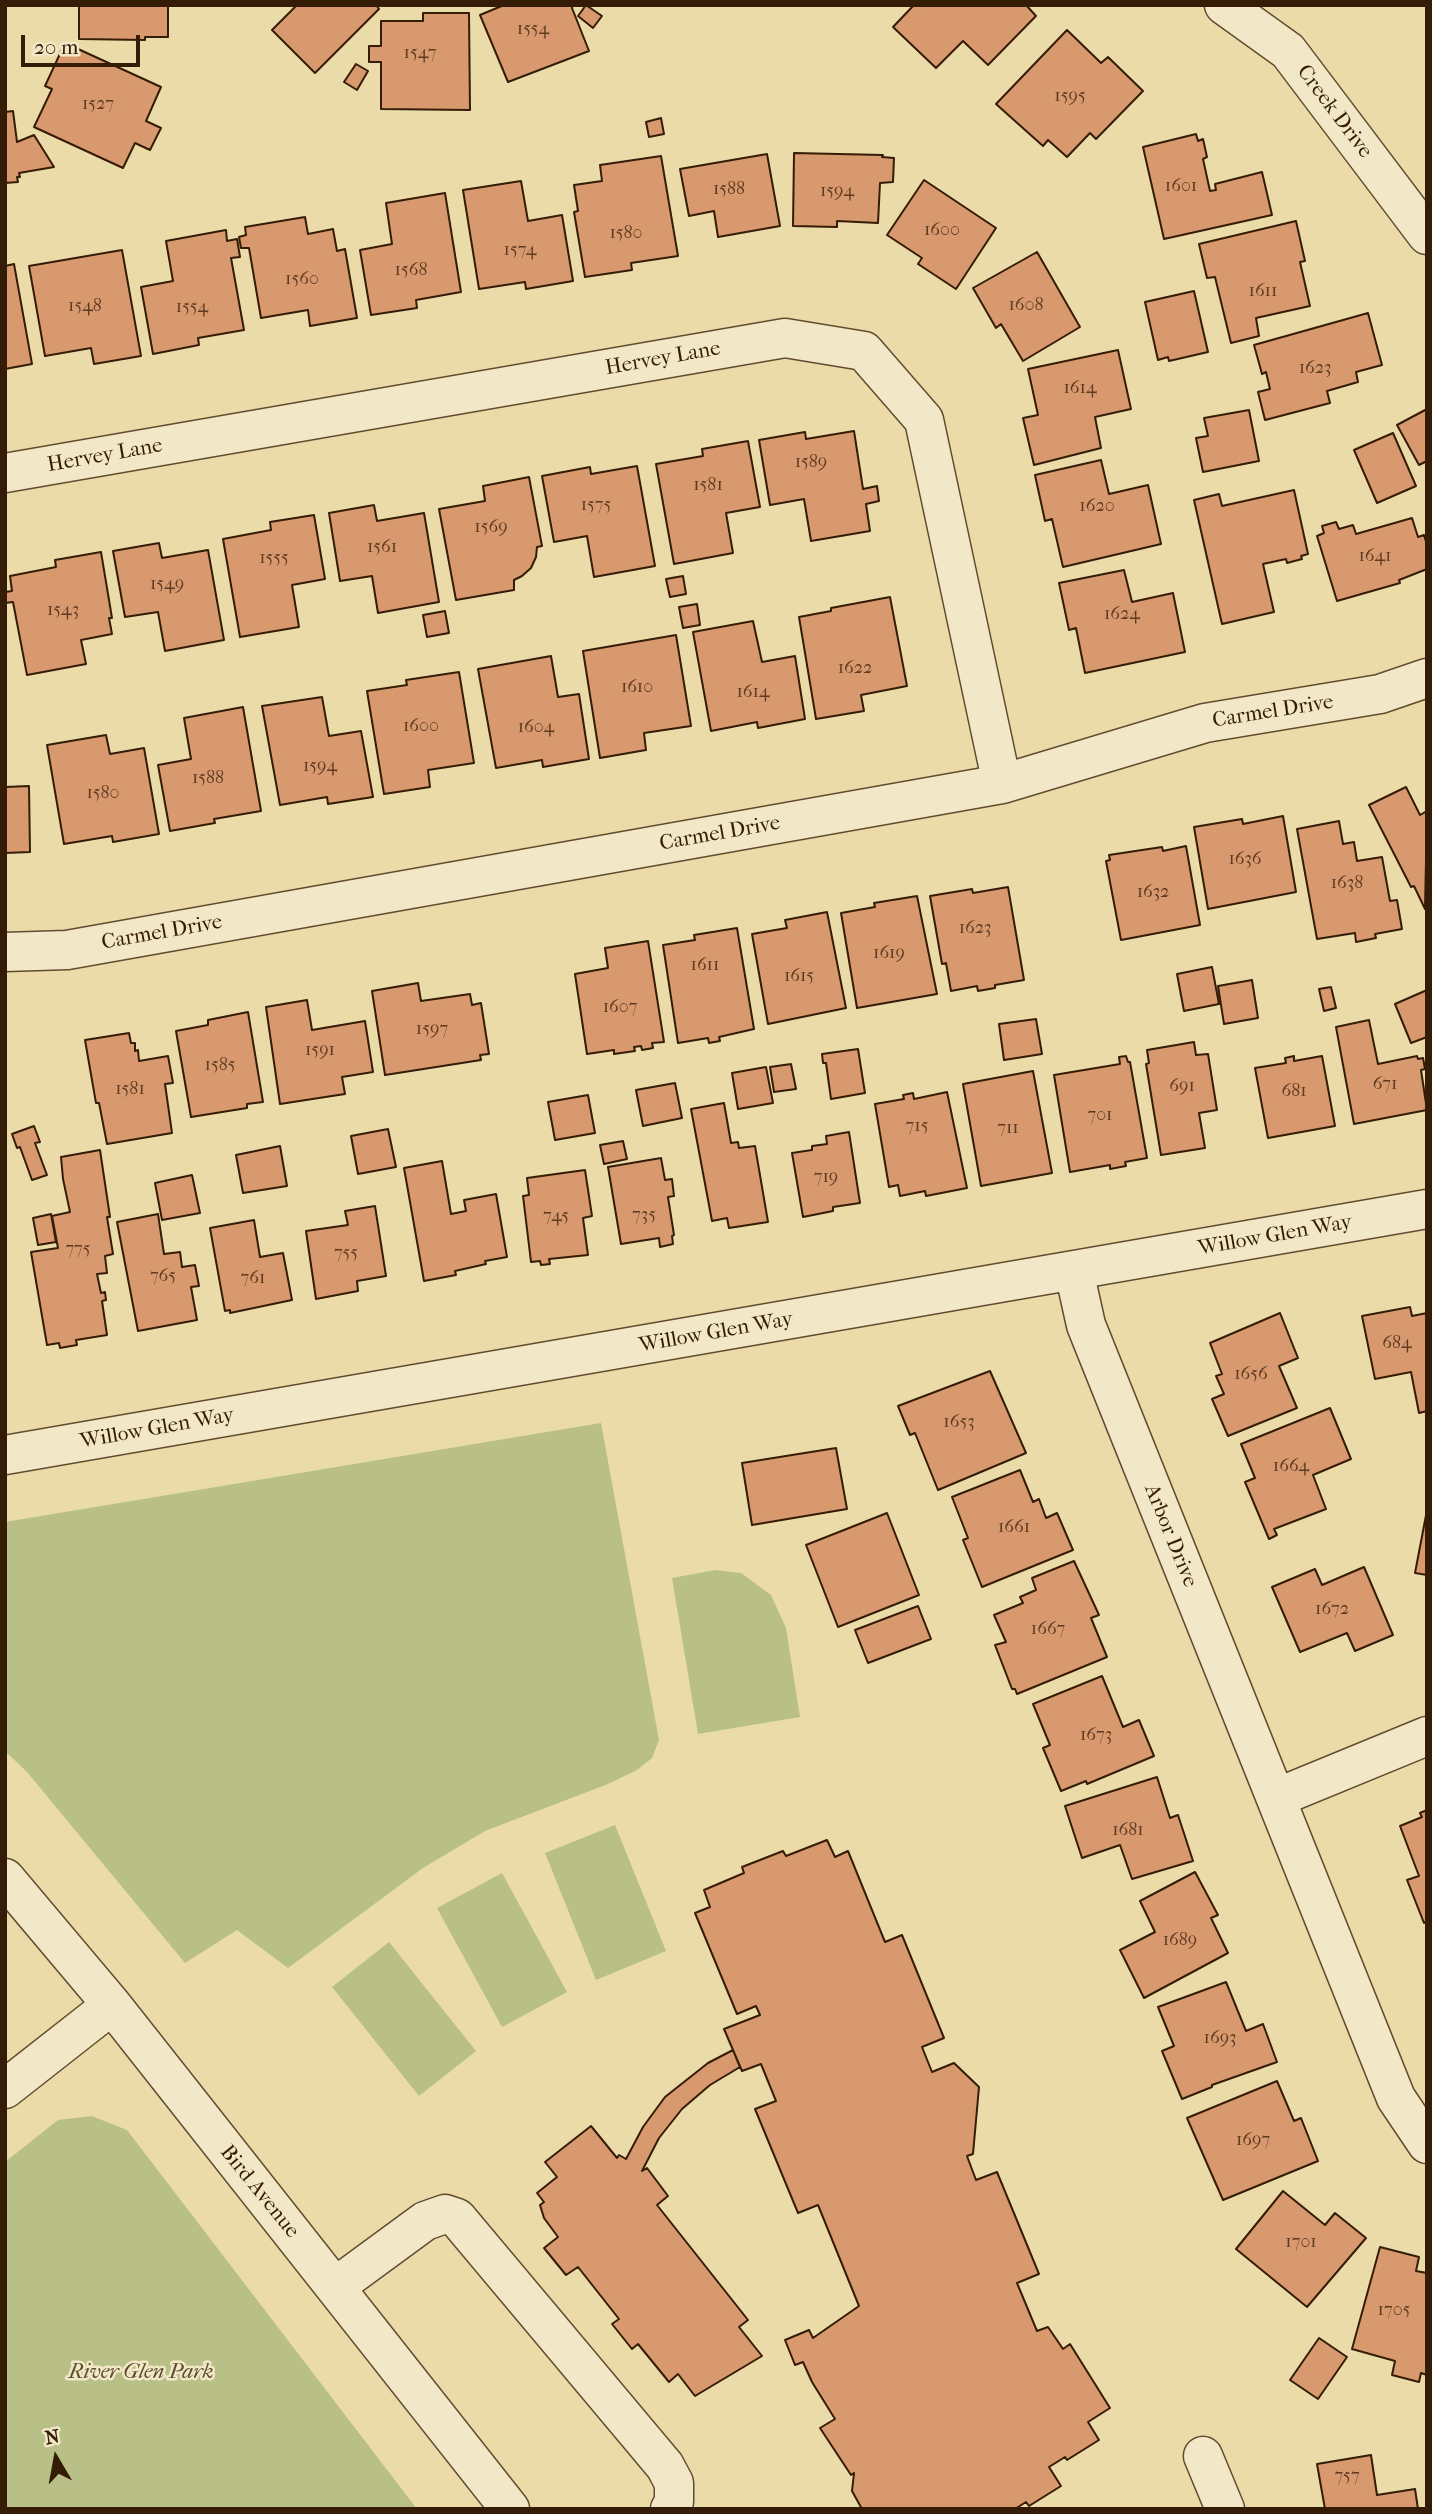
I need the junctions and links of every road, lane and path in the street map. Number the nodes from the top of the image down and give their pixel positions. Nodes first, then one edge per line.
1 (1224, 5) edge
2 (1427, 235) edge
3 (5, 473) edge
4 (1427, 678) edge
5 (1002, 784) junction
6 (5, 952) edge
7 (1427, 1209) edge
8 (1074, 1271) junction
9 (5, 1455) edge
10 (1427, 1736) edge
11 (1276, 1798) junction
12 (5, 1878) edge
13 (112, 2006) junction
14 (5, 2089) edge
15 (1427, 2144) edge
16 (335, 2287) junction
17 (1203, 2456) dead end
18 (510, 2509) edge
19 (670, 2509) edge
20 (1225, 2509) edge

1 - 2 street, Creek Drive
3 - 5 street, Hervey Lane
4 - 5 street, Carmel Drive
5 - 6 street, Carmel Drive
7 - 8 street, Willow Glen Way
8 - 9 street, Willow Glen Way
8 - 11 street, Arbor Drive
10 - 11 street
11 - 15 street, Arbor Drive
12 - 13 street, Bird Avenue
13 - 14 street
13 - 16 street, Bird Avenue
16 - 18 street, Bird Avenue
16 - 19 street
17 - 20 street

